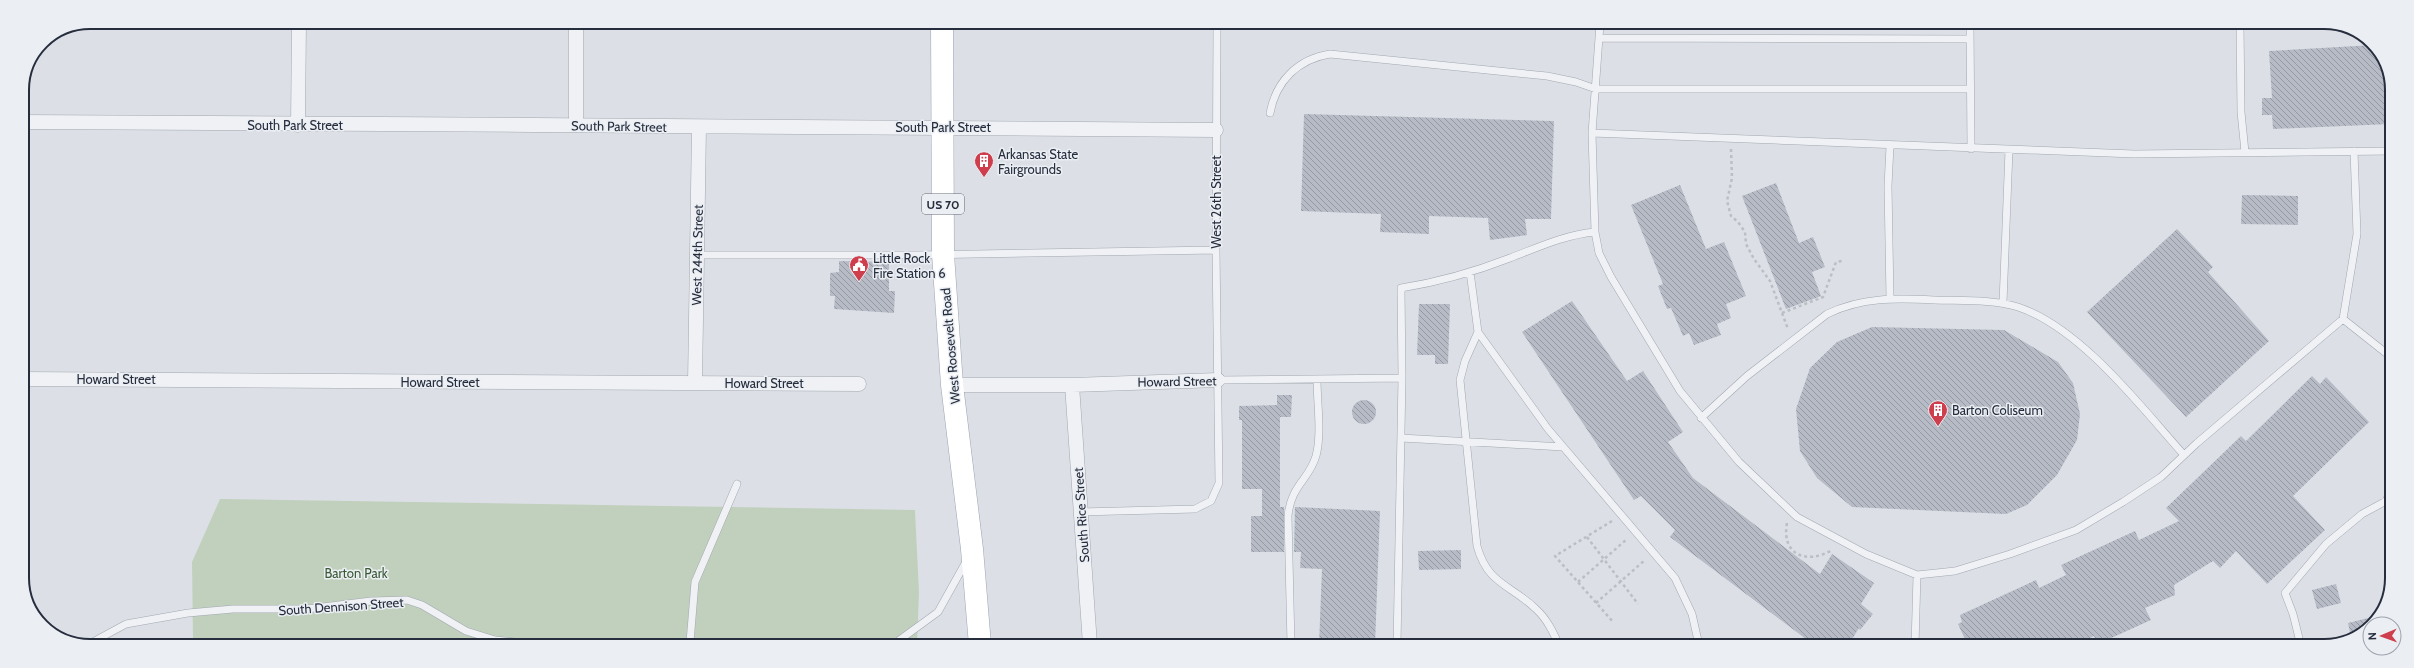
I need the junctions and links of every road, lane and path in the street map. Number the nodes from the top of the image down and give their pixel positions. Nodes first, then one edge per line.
1 (300, 29) edge
2 (576, 29) edge
3 (942, 29) edge
4 (1217, 29) edge
5 (1600, 29) edge
6 (1970, 29) edge
7 (2240, 29) edge
8 (1599, 38) junction
9 (1970, 39) junction
10 (1596, 89) junction
11 (1970, 89) junction
12 (1270, 113) dead end
13 (29, 122) edge
14 (298, 125) junction
15 (576, 125) junction
16 (942, 126) junction
17 (699, 127) junction
18 (1216, 130) junction
19 (1592, 134) junction
20 (1731, 139) junction
21 (1890, 146) junction
22 (1972, 149) junction
23 (2009, 150) junction
24 (2354, 151) junction
25 (2385, 151) edge
26 (2244, 152) junction
27 (1594, 232) junction
28 (1216, 250) junction
29 (943, 254) junction
30 (697, 255) junction
31 (1842, 261) dead end
32 (1470, 272) junction
33 (1890, 298) junction
34 (2003, 304) junction
35 (1782, 313) junction
36 (2343, 320) junction
37 (1478, 332) junction
38 (1793, 340) junction
39 (2385, 352) edge
40 (1402, 378) junction
41 (29, 379) edge
42 (1317, 379) junction
43 (1218, 380) junction
44 (695, 383) junction
45 (859, 384) dead end
46 (952, 385) junction
47 (1072, 385) junction
48 (1701, 418) junction
49 (1401, 438) junction
50 (1466, 442) junction
51 (1563, 448) junction
52 (2184, 455) junction
53 (738, 484) dead end
54 (2385, 503) edge
55 (1789, 508) junction
56 (1080, 512) junction
57 (1621, 515) junction
58 (1635, 532) junction
59 (1587, 537) junction
60 (1844, 542) junction
61 (972, 549) junction
62 (1653, 553) junction
63 (1604, 559) junction
64 (1917, 575) junction
65 (1620, 581) junction
66 (1578, 582) junction
67 (1596, 603) junction
68 (1638, 604) dead end
69 (1613, 622) dead end
70 (98, 639) edge
71 (492, 639) edge
72 (690, 639) edge
73 (903, 639) edge
74 (980, 639) edge
75 (1090, 639) edge
76 (1291, 639) edge
77 (1397, 639) edge
78 (1556, 639) edge
79 (1698, 639) edge
80 (1915, 639) edge
81 (2299, 639) edge

1 - 14 street
2 - 15 street
3 - 16 main road, West Roosevelt Road / US 70
4 - 18 lane, West 26th Street
5 - 8 lane
6 - 9 lane
7 - 26 lane
8 - 9 lane
8 - 10 lane
9 - 11 lane
10 - 11 lane
10 - 12 lane
10 - 19 lane
11 - 22 lane
13 - 14 street, South Park Street
14 - 15 street, South Park Street
15 - 17 street, South Park Street
16 - 17 street, South Park Street
16 - 18 street, South Park Street
16 - 29 main road, West Roosevelt Road / US 70
17 - 30 street, West 244th Street
18 - 28 lane, West 26th Street
19 - 20 lane
19 - 27 lane
20 - 21 lane
20 - 35 path
21 - 22 lane
21 - 33 lane
22 - 23 lane
23 - 26 lane
23 - 34 lane
24 - 25 lane
24 - 26 lane
24 - 36 lane
27 - 32 lane
27 - 48 lane
28 - 29 lane
28 - 43 lane, West 26th Street
29 - 30 lane
29 - 46 main road, West Roosevelt Road / US 70
30 - 44 street, West 244th Street
31 - 35 path
32 - 37 lane
32 - 40 lane
33 - 34 lane
33 - 38 lane
34 - 52 lane
35 - 38 path
36 - 39 lane
36 - 52 lane
37 - 50 lane
37 - 51 lane
38 - 48 lane
40 - 42 lane, Howard Street
40 - 49 lane
41 - 44 street, Howard Street
42 - 43 lane, Howard Street
42 - 76 lane
43 - 47 street, Howard Street
43 - 56 lane, West 26th Street
44 - 45 street, Howard Street
46 - 47 street, Howard Street
46 - 61 main road, West Roosevelt Road / US 70
47 - 56 street, South Rice Street
48 - 55 lane
49 - 50 lane
49 - 77 lane
50 - 51 lane
50 - 78 lane
51 - 57 lane
52 - 64 lane
53 - 72 lane
54 - 81 lane
55 - 60 lane
55 - 60 path
56 - 75 street, South Rice Street
57 - 58 lane
57 - 59 path
58 - 62 lane
58 - 63 path
59 - 63 path
59 - 66 path
60 - 64 lane
61 - 73 lane
61 - 74 main road, West Roosevelt Road / US 70
62 - 65 path
62 - 79 lane
63 - 65 path
63 - 66 path
64 - 80 lane
65 - 67 path
65 - 68 path
66 - 67 path
67 - 69 path
70 - 71 lane, South Dennison Street

